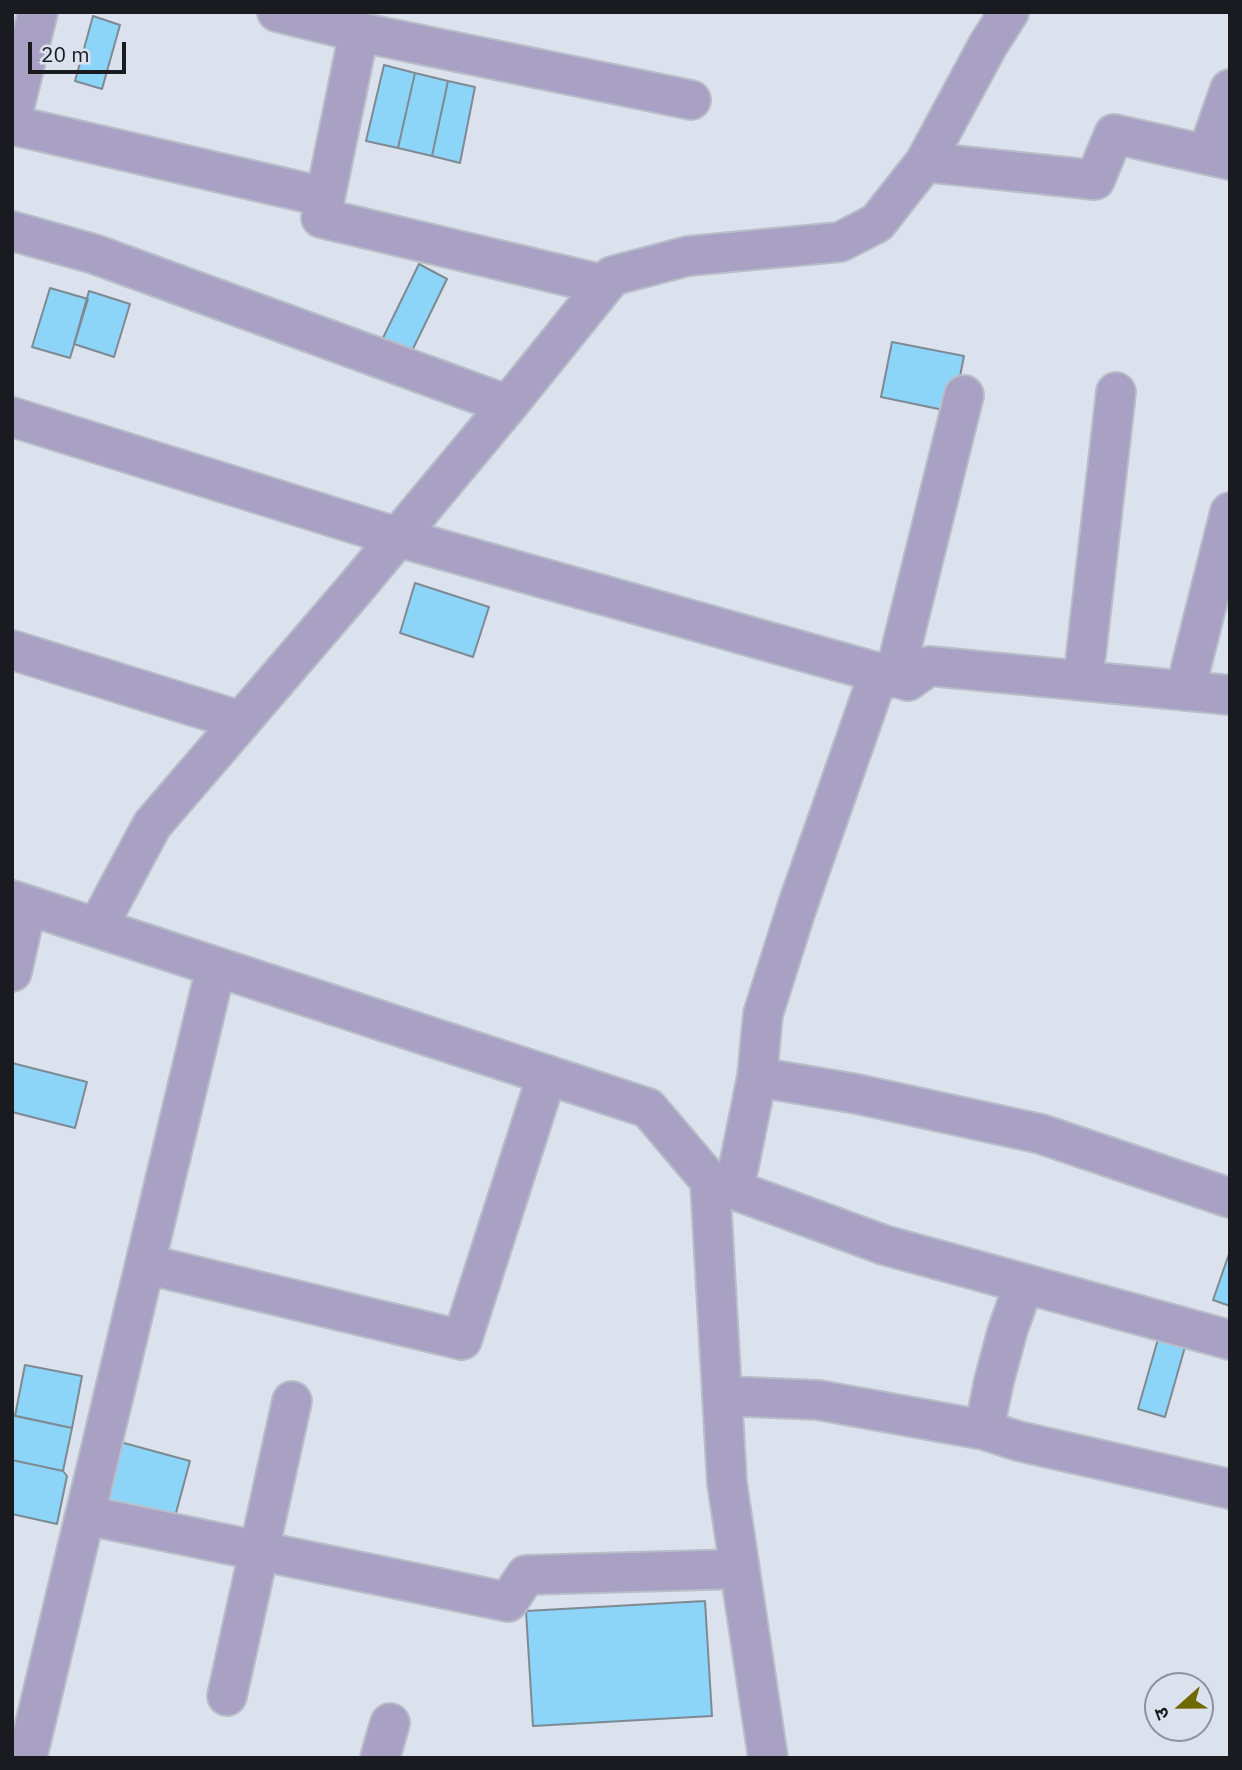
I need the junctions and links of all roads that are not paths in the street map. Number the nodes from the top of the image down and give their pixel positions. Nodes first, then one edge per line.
1 (38, 12) edge
2 (1009, 12) edge
3 (285, 13) edge
4 (359, 32) junction
5 (18, 71) edge
6 (1230, 89) edge
7 (691, 100) dead end
8 (12, 117) edge
9 (12, 125) edge
10 (1218, 157) edge
11 (925, 162) junction
12 (325, 197) junction
13 (12, 231) edge
14 (605, 285) junction
15 (1116, 392) dead end
16 (964, 395) dead end
17 (508, 405) junction
18 (12, 417) edge
19 (1230, 512) edge
20 (397, 537) junction
21 (12, 650) edge
22 (887, 675) junction
23 (1083, 681) junction
24 (1185, 691) junction
25 (1230, 695) edge
26 (241, 721) junction
27 (20, 903) edge
28 (97, 928) junction
29 (216, 967) junction
30 (12, 972) edge
31 (547, 1075) junction
32 (757, 1077) junction
33 (722, 1186) junction
34 (1230, 1198) edge
35 (145, 1264) junction
36 (1024, 1284) junction
37 (1230, 1340) edge
38 (723, 1396) junction
39 (292, 1401) dead end
40 (984, 1430) junction
41 (1230, 1489) edge
42 (85, 1515) junction
43 (259, 1551) junction
44 (740, 1569) junction
45 (227, 1696) dead end
46 (27, 1758) edge
47 (768, 1758) edge

1 - 5 street
2 - 11 street
3 - 4 street
4 - 7 street
4 - 12 street
5 - 8 street
6 - 10 street
9 - 12 street
10 - 11 street
11 - 14 street
12 - 14 street
13 - 17 street
14 - 17 street
15 - 23 street
16 - 22 street
17 - 20 street
18 - 20 street
19 - 24 street
20 - 22 street
20 - 26 street
21 - 26 street
22 - 23 street
22 - 32 street
23 - 24 street
24 - 25 street
26 - 28 street
27 - 28 street
27 - 30 street
28 - 29 street
29 - 31 street
29 - 35 street
31 - 33 street
31 - 35 street
32 - 33 street
32 - 34 street
33 - 36 street
33 - 38 street
35 - 42 street
36 - 37 street
36 - 40 street
38 - 40 street
38 - 44 street
39 - 43 street
40 - 41 street
42 - 43 street
42 - 46 street
43 - 44 street
43 - 45 street
44 - 47 street

